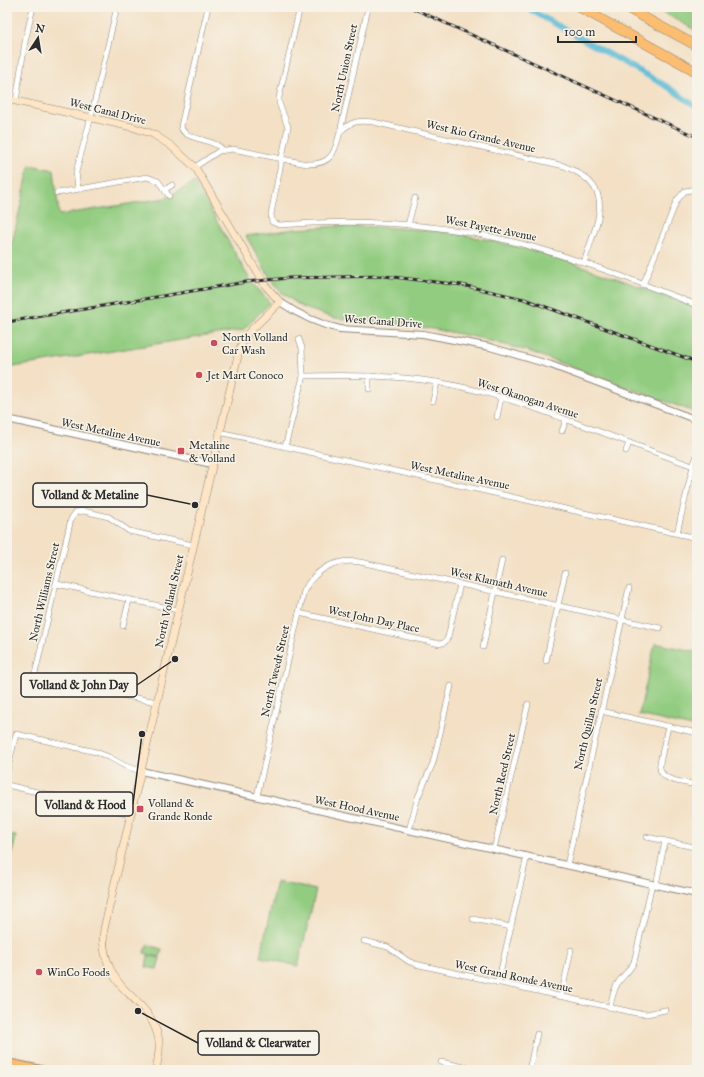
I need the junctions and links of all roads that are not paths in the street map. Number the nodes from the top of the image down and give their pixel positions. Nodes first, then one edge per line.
1 (33, 7) edge
2 (208, 7) edge
3 (300, 7) edge
4 (579, 7) edge
5 (625, 7) edge
6 (368, 8) dead end
7 (116, 11) dead end
8 (697, 46) edge
9 (697, 72) edge
10 (7, 99) edge
11 (16, 101) junction
12 (91, 117) junction
13 (340, 132) junction
14 (223, 150) junction
15 (282, 159) junction
16 (195, 167) junction
17 (172, 185) dead end
18 (78, 188) junction
19 (697, 189) edge
20 (165, 190) junction
21 (57, 193) dead end
22 (169, 196) dead end
23 (415, 198) dead end
24 (408, 225) junction
25 (584, 263) junction
26 (643, 284) junction
27 (280, 302) junction
28 (697, 305) edge
29 (299, 339) dead end
30 (303, 376) junction
31 (369, 376) junction
32 (437, 382) junction
33 (369, 389) dead end
34 (501, 397) junction
35 (434, 402) dead end
36 (496, 417) dead end
37 (7, 419) edge
38 (566, 420) junction
39 (697, 420) edge
40 (562, 431) dead end
41 (219, 432) junction
42 (629, 443) junction
43 (285, 446) junction
44 (626, 451) dead end
45 (697, 455) edge
46 (212, 464) junction
47 (693, 466) junction
48 (677, 533) junction
49 (697, 538) edge
50 (193, 545) junction
51 (502, 560) dead end
52 (333, 563) joint
53 (565, 573) dead end
54 (57, 584) junction
55 (460, 584) junction
56 (628, 588) dead end
57 (495, 592) junction
58 (129, 600) junction
59 (558, 606) junction
60 (178, 610) junction
61 (299, 613) junction
62 (622, 619) junction
63 (123, 626) dead end
64 (660, 628) dead end
65 (483, 647) dead end
66 (546, 661) dead end
67 (451, 686) dead end
68 (157, 702) junction
69 (528, 704) dead end
70 (601, 712) junction
71 (668, 726) junction
72 (697, 732) edge
73 (141, 771) junction
74 (7, 772) edge
75 (7, 785) edge
76 (697, 785) edge
77 (257, 796) junction
78 (131, 814) junction
79 (408, 830) junction
80 (646, 837) dead end
81 (666, 841) junction
82 (694, 847) dead end
83 (494, 849) junction
84 (527, 856) junction
85 (567, 865) junction
86 (654, 884) junction
87 (697, 894) edge
88 (473, 919) dead end
89 (511, 927) junction
90 (364, 941) dead end
91 (571, 950) dead end
92 (498, 983) junction
93 (561, 997) junction
94 (610, 1007) junction
95 (665, 1010) dead end
96 (537, 1034) dead end
97 (7, 1062) edge
98 (441, 1062) dead end
99 (41, 1070) edge
100 (156, 1070) edge
101 (478, 1070) edge
102 (529, 1070) edge

1 - 11 street
2 - 14 street
3 - 15 street
4 - 9 highway
5 - 8 highway
6 - 13 street, North Union Street
7 - 12 street
10 - 11 main road, West Canal Drive
11 - 12 main road, West Canal Drive
12 - 16 main road, West Canal Drive
12 - 18 street
13 - 15 street, North Union Street
13 - 25 street, West Rio Grande Avenue
14 - 15 street, North Union Street
14 - 16 street
15 - 24 street, West Payette Avenue
16 - 27 main road, West Canal Drive
17 - 20 street
18 - 20 street
18 - 21 street
19 - 26 street
20 - 22 street
23 - 24 street
24 - 25 street, West Payette Avenue
25 - 26 street, West Payette Avenue
26 - 28 street, West Payette Avenue
27 - 39 street, West Canal Drive
27 - 41 main road, North Volland Street
29 - 30 street
30 - 31 street, West Okanogan Avenue
30 - 43 street
31 - 32 street, West Okanogan Avenue
31 - 33 street
32 - 34 street, West Okanogan Avenue
32 - 35 street
34 - 36 street
34 - 38 street, West Okanogan Avenue
37 - 46 street, West Metaline Avenue
38 - 40 street
38 - 42 street, West Okanogan Avenue
41 - 43 street, West Metaline Avenue
41 - 46 main road, North Volland Street
42 - 44 street
42 - 47 street, West Okanogan Avenue
43 - 48 street, West Metaline Avenue
45 - 47 street
46 - 50 main road, North Volland Street
47 - 48 street
48 - 49 street, West Metaline Avenue
50 - 54 street, North Williams Street
50 - 60 main road, North Volland Street
51 - 57 street
52 - 55 street, West Klamath Avenue
52 - 61 street, North Tweedt Street
53 - 59 street
54 - 58 street
54 - 68 street, North Williams Street
55 - 57 street, West Klamath Avenue
55 - 61 street, West John Day Place
56 - 62 street, North Quillan Street
57 - 59 street, West Klamath Avenue
57 - 65 street
58 - 60 street
58 - 63 street
59 - 62 street, West Klamath Avenue
59 - 66 street
60 - 68 main road, North Volland Street
61 - 77 street, North Tweedt Street
62 - 64 street, West Klamath Avenue
62 - 70 street, North Quillan Street
67 - 79 street
68 - 73 main road, North Volland Street
69 - 83 street, North Reed Street
70 - 71 street
70 - 85 street, North Quillan Street
71 - 72 street
71 - 76 street
73 - 74 street, West Hood Avenue
73 - 77 street, West Hood Avenue
73 - 78 main road, North Volland Street
75 - 78 street
77 - 79 street, West Hood Avenue
78 - 100 main road, North Volland Street
79 - 83 street, West Hood Avenue
80 - 81 street
81 - 82 street
81 - 86 street
83 - 84 street, West Hood Avenue
84 - 85 street, West Hood Avenue
84 - 89 street
85 - 86 street, West Hood Avenue
86 - 87 street, West Hood Avenue
86 - 94 street
88 - 89 street
89 - 92 street
90 - 92 street, West Grand Ronde Avenue
91 - 93 street
92 - 93 street, West Grand Ronde Avenue
93 - 94 street, West Grand Ronde Avenue
94 - 95 street, West Grand Ronde Avenue
96 - 102 street
97 - 99 main road
98 - 101 street

